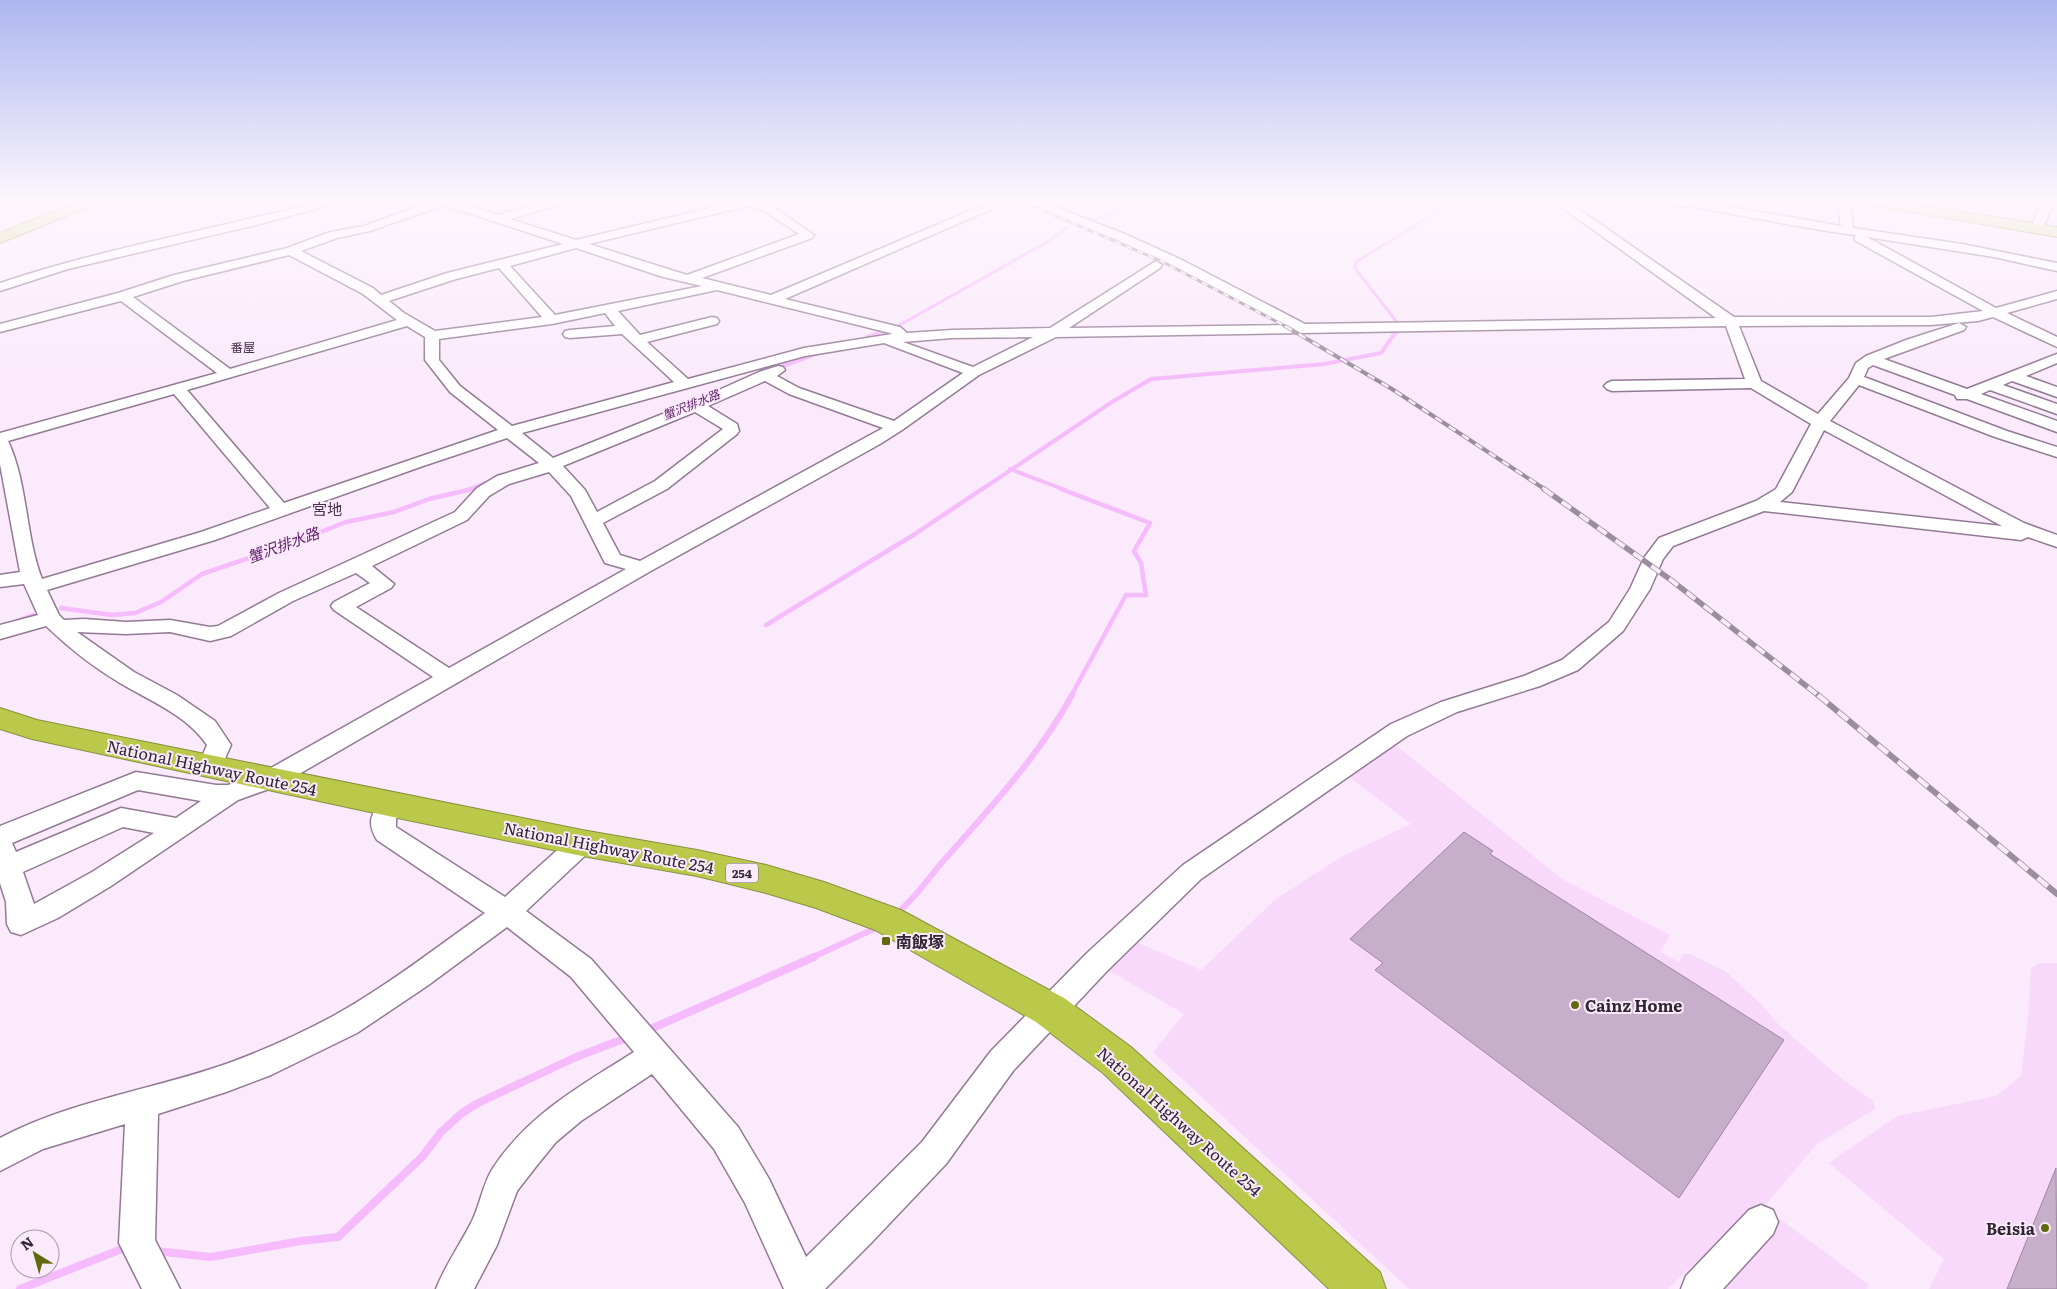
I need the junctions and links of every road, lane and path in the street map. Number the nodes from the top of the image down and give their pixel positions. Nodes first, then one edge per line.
1 (92, 259) edge
2 (256, 259) edge
3 (306, 259) edge
4 (521, 259) edge
5 (625, 259) edge
6 (744, 259) edge
7 (865, 259) edge
8 (1170, 259) edge
9 (1643, 259) edge
10 (1899, 259) edge
11 (2023, 259) edge
12 (502, 264) junction
13 (1156, 265) dead end
14 (2057, 266) edge
15 (688, 280) junction
16 (0, 287) edge
17 (718, 287) junction
18 (2057, 295) edge
19 (123, 296) junction
20 (379, 300) junction
21 (771, 300) junction
22 (608, 308) junction
23 (1996, 313) junction
24 (552, 320) junction
25 (1955, 320) junction
26 (409, 321) junction
27 (712, 321) dead end
28 (1731, 322) junction
29 (0, 328) edge
30 (625, 329) junction
31 (1305, 329) junction
32 (1052, 333) junction
33 (570, 334) dead end
34 (432, 336) junction
35 (903, 337) junction
36 (882, 339) junction
37 (638, 340) junction
38 (2057, 343) edge
39 (846, 344) junction
40 (2057, 358) edge
41 (1871, 359) junction
42 (974, 372) junction
43 (228, 374) junction
44 (764, 375) junction
45 (2012, 376) junction
46 (1856, 379) junction
47 (1754, 383) junction
48 (685, 384) junction
49 (1989, 385) junction
50 (1612, 386) dead end
51 (178, 389) junction
52 (2057, 392) edge
53 (1967, 394) junction
54 (696, 406) junction
55 (1932, 408) junction
56 (2057, 409) edge
57 (1820, 422) junction
58 (896, 427) junction
59 (2057, 427) edge
60 (509, 432) junction
61 (0, 438) edge
62 (0, 442) edge
63 (2025, 443) junction
64 (2057, 444) edge
65 (2057, 452) edge
66 (552, 465) junction
67 (7, 494) edge
68 (1762, 505) junction
69 (280, 509) junction
70 (593, 521) junction
71 (2031, 533) junction
72 (2057, 541) edge
73 (358, 565) junction
74 (642, 568) junction
75 (0, 581) edge
76 (33, 582) junction
77 (55, 622) junction
78 (0, 632) edge
79 (449, 678) junction
80 (0, 718) edge
81 (271, 779) junction
82 (219, 780) junction
83 (393, 805) junction
84 (180, 828) junction
85 (0, 837) edge
86 (582, 843) junction
87 (4, 855) edge
88 (507, 912) junction
89 (1050, 1010) junction
90 (655, 1055) junction
91 (142, 1102) junction
92 (0, 1155) edge
93 (1761, 1222) dead end
94 (802, 1288) edge
95 (162, 1289) edge
96 (454, 1289) edge
97 (1363, 1289) edge
98 (1699, 1289) edge

1 - 16 street
2 - 19 street
3 - 20 street
4 - 12 street
5 - 15 street
6 - 15 street
7 - 21 street
8 - 31 street
9 - 28 street
10 - 23 street
11 - 14 street
12 - 20 street
12 - 24 street
13 - 32 street
15 - 17 street
17 - 21 street
17 - 22 street
18 - 23 street
19 - 29 street
19 - 43 street
20 - 26 street
21 - 35 street
22 - 24 street
22 - 30 street
23 - 25 street
23 - 38 street
24 - 34 street
25 - 28 street
25 - 41 street
26 - 34 street
26 - 43 street
27 - 37 street
28 - 31 street
28 - 47 street
30 - 33 street
30 - 37 street
31 - 32 street
32 - 35 street
32 - 42 street
34 - 60 street
35 - 36 street
36 - 39 street
36 - 42 street
37 - 48 street
39 - 44 street
39 - 48 street
40 - 45 street
41 - 46 street
41 - 53 street
42 - 58 street
43 - 51 street
44 - 54 street
44 - 58 street
45 - 49 street
45 - 52 street
46 - 55 street
46 - 57 street
47 - 50 street
47 - 57 street
48 - 60 street
49 - 53 street
49 - 56 street
51 - 61 street
51 - 69 street
53 - 55 street
53 - 59 street
54 - 66 street
54 - 70 street
55 - 63 street
57 - 68 street
57 - 71 street
58 - 74 street
60 - 66 street
60 - 69 street
62 - 67 street
63 - 64 street
63 - 65 street
66 - 70 street
66 - 73 street
67 - 76 street
68 - 71 street
68 - 89 street
69 - 76 street
70 - 74 street
71 - 72 street
73 - 77 street
73 - 79 street
74 - 79 street
75 - 76 street
76 - 77 street
77 - 78 street
77 - 82 street
79 - 81 street
80 - 82 highway, National Highway Route 254 / 254
81 - 82 highway, National Highway Route 254 / 254
81 - 83 highway, National Highway Route 254 / 254
82 - 84 street
82 - 85 street
83 - 86 highway, National Highway Route 254 / 254
83 - 88 street
84 - 87 street
84 - 87 street
86 - 88 street
86 - 89 highway, National Highway Route 254 / 254
88 - 90 street
88 - 91 street
89 - 94 street
89 - 97 highway, National Highway Route 254 / 254
90 - 94 street
90 - 96 street
91 - 92 street
91 - 95 street
93 - 98 street

